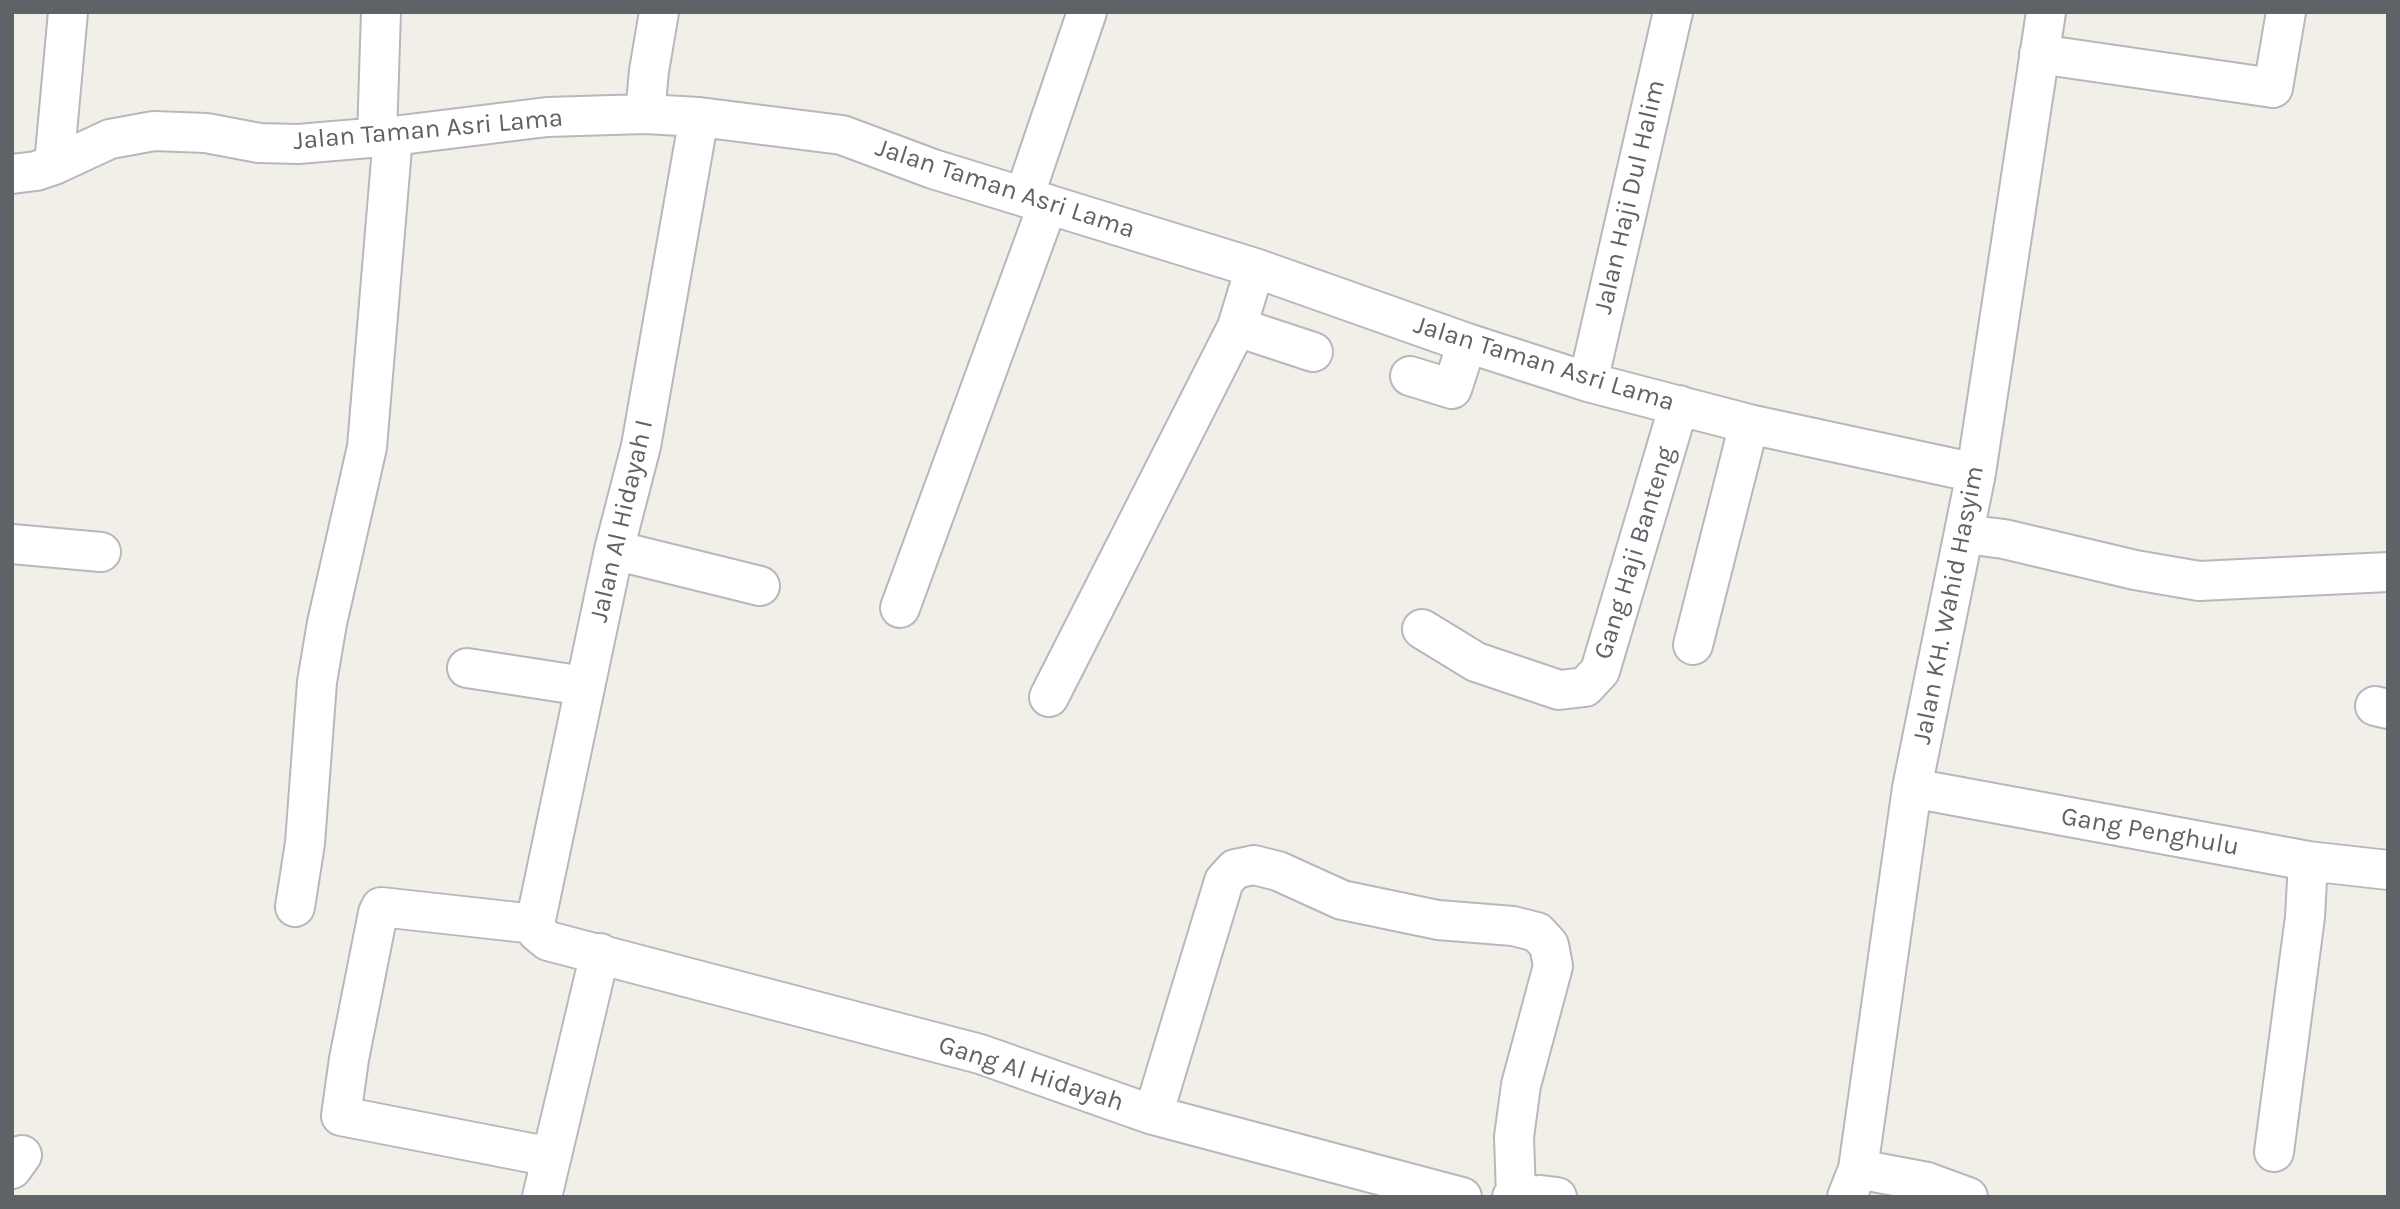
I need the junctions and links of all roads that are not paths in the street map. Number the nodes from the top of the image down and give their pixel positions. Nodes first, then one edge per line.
1 (68, 12) edge
2 (382, 12) edge
3 (659, 12) edge
4 (1087, 12) edge
5 (1673, 12) edge
6 (2046, 12) edge
7 (2286, 12) edge
8 (2039, 54) junction
9 (645, 114) junction
10 (699, 117) junction
11 (385, 137) junction
12 (54, 165) junction
13 (12, 174) edge
14 (1036, 201) junction
15 (1255, 268) junction
16 (1237, 327) junction
17 (1467, 343) junction
18 (1313, 352) dead end
19 (1410, 376) dead end
20 (1588, 382) junction
21 (1679, 405) junction
22 (1749, 424) junction
23 (1976, 473) junction
24 (1964, 534) junction
25 (12, 544) edge
26 (614, 550) junction
27 (101, 552) dead end
28 (2388, 572) edge
29 (760, 586) dead end
30 (900, 608) dead end
31 (1422, 629) dead end
32 (1693, 645) dead end
33 (467, 668) dead end
34 (584, 686) junction
35 (1049, 697) dead end
36 (1912, 788) junction
37 (2308, 861) junction
38 (2388, 870) edge
39 (295, 907) dead end
40 (534, 924) junction
41 (600, 953) junction
42 (1153, 1115) junction
43 (2274, 1152) dead end
44 (551, 1157) junction
45 (1852, 1183) edge
46 (1514, 1196) edge
47 (542, 1197) edge
48 (1462, 1197) edge
49 (1557, 1197) edge
50 (1968, 1197) edge

1 - 12 street
2 - 11 street
3 - 9 street
4 - 14 street
5 - 20 street, Jalan Haji Dul Halim
6 - 8 street, Jalan KH. Wahid Hasyim
7 - 8 street
8 - 23 street, Jalan KH. Wahid Hasyim
9 - 10 street, Jalan Taman Asri Lama
9 - 11 street, Jalan Taman Asri Lama
10 - 14 street, Jalan Taman Asri Lama
10 - 26 street, Jalan Al Hidayah I
11 - 12 street, Jalan Taman Asri Lama
11 - 39 street
12 - 13 street, Jalan Taman Asri Lama
14 - 15 street, Jalan Taman Asri Lama
14 - 30 street
15 - 16 street
15 - 17 street, Jalan Taman Asri Lama
16 - 18 street
16 - 35 street
17 - 19 street
17 - 20 street, Jalan Taman Asri Lama
20 - 21 street, Jalan Taman Asri Lama
21 - 22 street, Jalan Taman Asri Lama
21 - 31 street, Gang Haji Banteng
22 - 23 street, Jalan Taman Asri Lama
22 - 32 street
23 - 24 street, Jalan KH. Wahid Hasyim
24 - 28 street
24 - 36 street, Jalan KH. Wahid Hasyim
25 - 27 street
26 - 29 street
26 - 34 street, Jalan Al Hidayah I
33 - 34 street
34 - 40 street, Jalan Al Hidayah I
36 - 37 street, Gang Penghulu
36 - 45 street, Jalan KH. Wahid Hasyim
37 - 38 street, Gang Penghulu
37 - 43 street
40 - 41 street, Gang Al Hidayah
40 - 44 street
41 - 42 street, Gang Al Hidayah
41 - 44 street
42 - 46 street
42 - 48 street, Gang Al Hidayah
44 - 47 street
45 - 50 street
46 - 49 street

